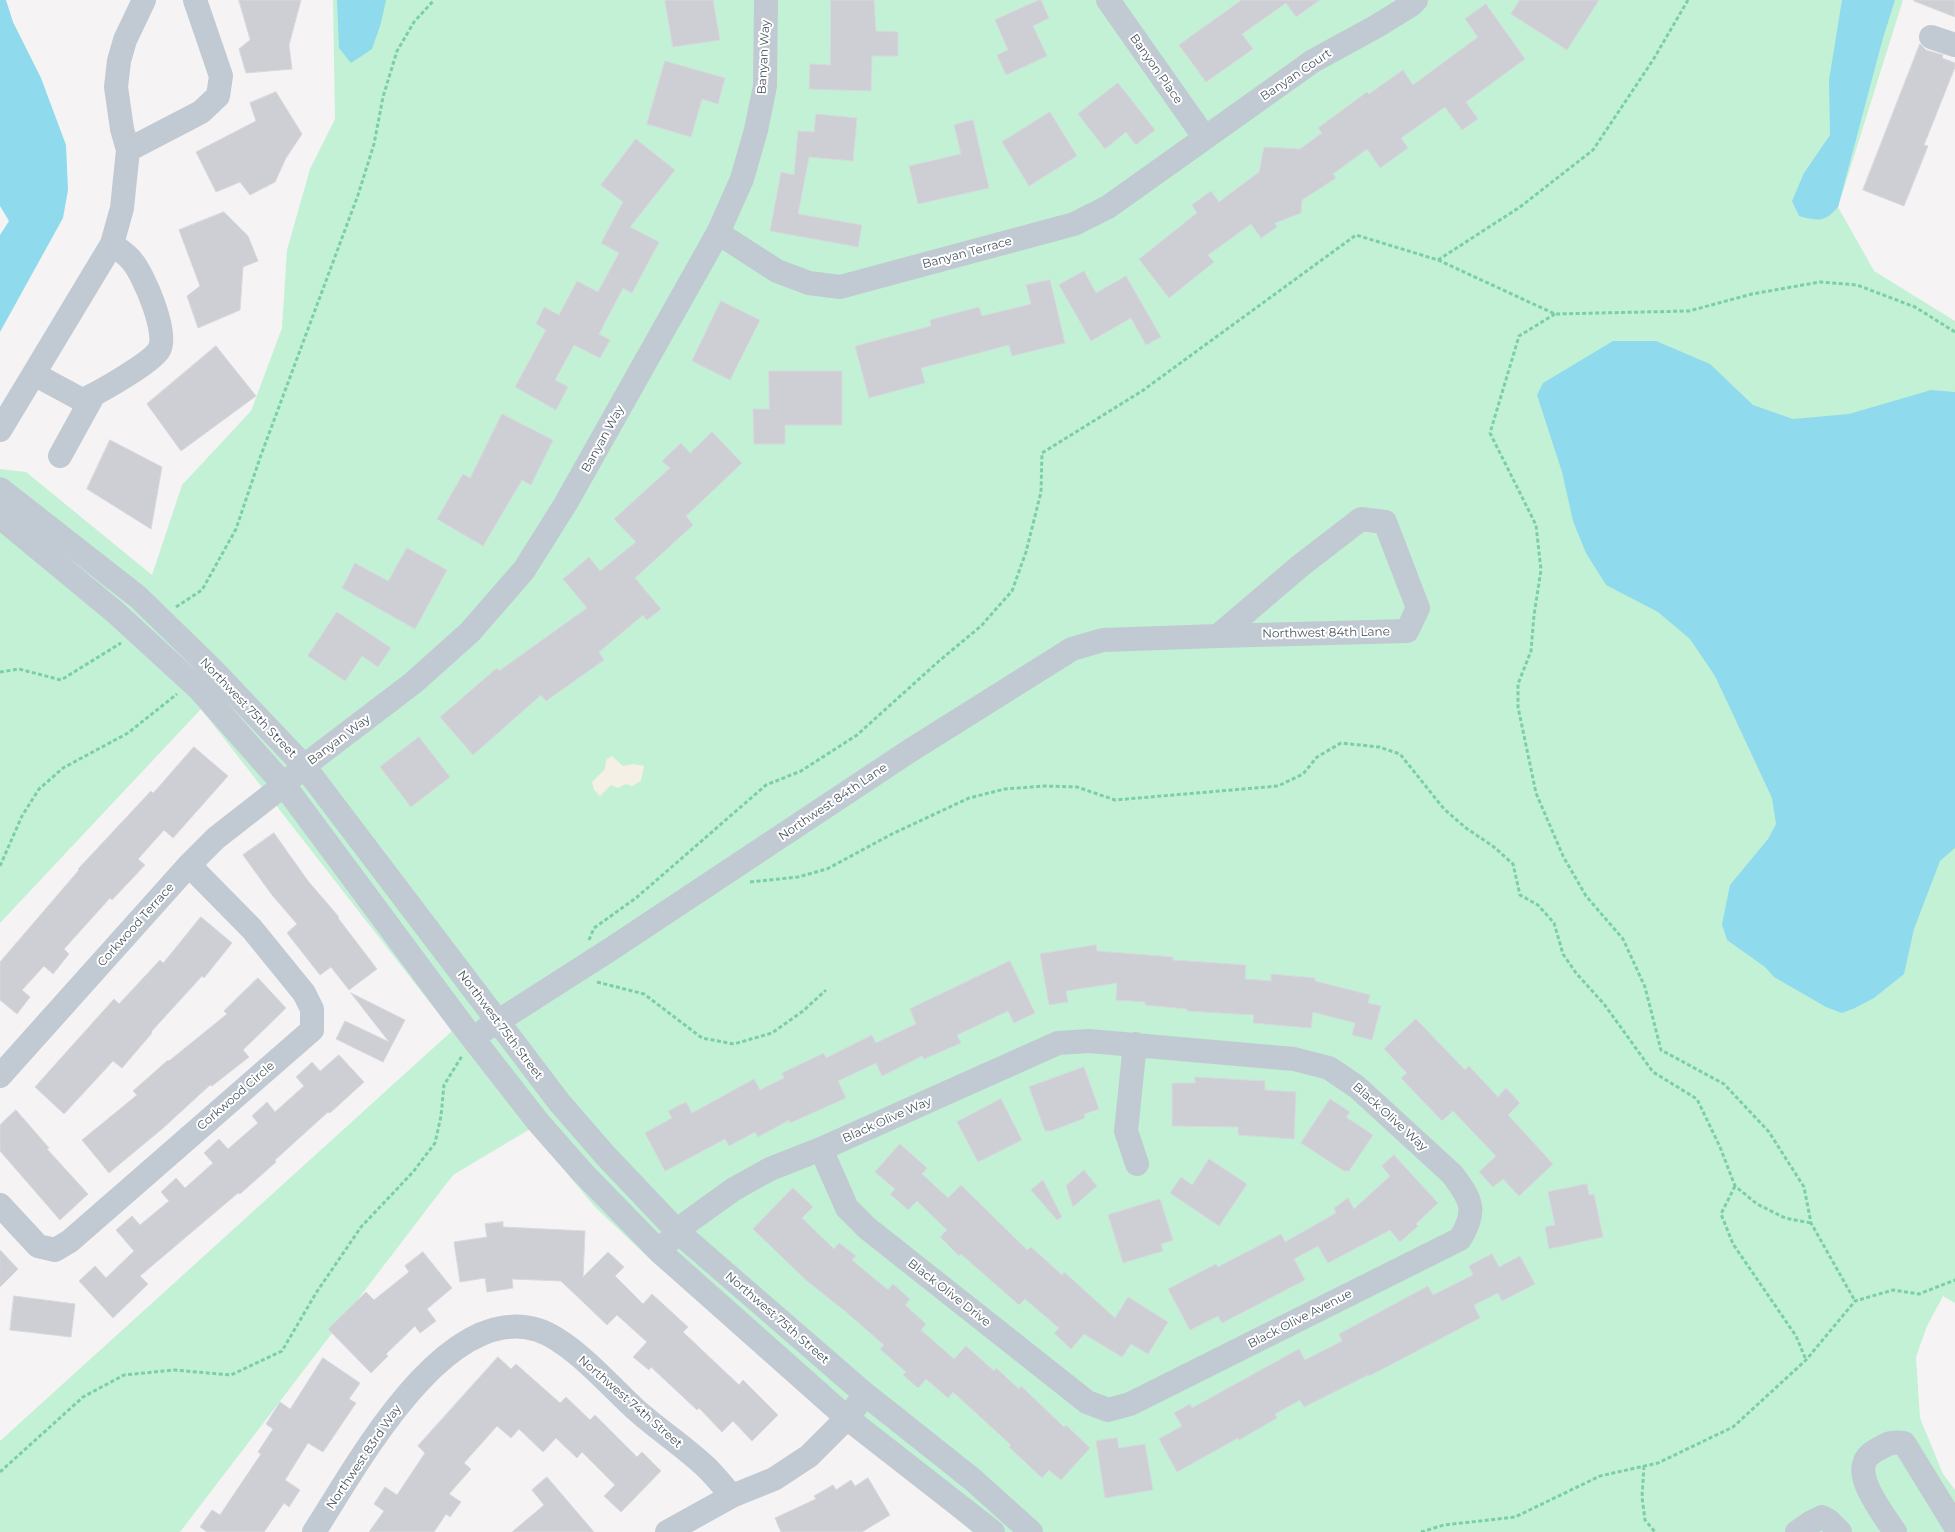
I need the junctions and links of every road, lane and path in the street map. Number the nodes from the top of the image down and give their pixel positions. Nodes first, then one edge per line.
1 (144, 0) edge
2 (195, 0) edge
3 (434, 0) edge
4 (766, 0) edge
5 (1108, 0) edge
6 (1416, 0) edge
7 (1688, 0) edge
8 (1931, 37) dead end
9 (1955, 45) edge
10 (1204, 138) junction
11 (128, 150) junction
12 (718, 233) junction
13 (112, 244) junction
14 (1438, 260) junction
15 (1555, 314) junction
16 (1955, 332) edge
17 (34, 374) junction
18 (93, 396) junction
19 (0, 430) edge
20 (261, 455) dead end
21 (60, 456) dead end
22 (0, 489) edge
23 (0, 517) edge
24 (1218, 636) junction
25 (191, 682) junction
26 (304, 766) junction
27 (284, 785) junction
28 (189, 865) junction
29 (0, 866) edge
30 (741, 883) dead end
31 (587, 943) dead end
32 (571, 974) junction
33 (826, 990) dead end
34 (498, 1021) junction
35 (473, 1039) junction
36 (1135, 1044) junction
37 (0, 1076) edge
38 (821, 1149) junction
39 (1137, 1164) dead end
40 (1735, 1186) junction
41 (0, 1205) edge
42 (1471, 1208) joint
43 (1810, 1223) junction
44 (678, 1232) junction
45 (659, 1250) junction
46 (1955, 1280) edge
47 (1855, 1300) junction
48 (516, 1325) joint
49 (1806, 1360) junction
50 (865, 1394) junction
51 (1108, 1410) joint
52 (847, 1418) junction
53 (1644, 1466) junction
54 (0, 1472) edge
55 (732, 1496) junction
56 (1955, 1526) edge
57 (314, 1532) edge
58 (667, 1532) edge
59 (993, 1532) edge
60 (1031, 1532) edge
61 (1421, 1532) edge
62 (1655, 1532) edge
63 (1798, 1532) edge
64 (1840, 1532) edge
65 (1895, 1532) edge

1 - 11 street
2 - 11 street
3 - 20 path
4 - 12 street, Banyan Way
5 - 10 street, Banyon Place
6 - 10 street, Banyan Court
7 - 14 path
8 - 9 street
10 - 12 street, Banyan Terrace
11 - 13 street
12 - 26 street, Banyan Way
13 - 17 street
13 - 18 street
14 - 15 path
14 - 31 path
15 - 16 path
15 - 43 path
17 - 18 street
17 - 19 street
18 - 21 street
22 - 26 street, Northwest 75th Street
23 - 25 street, Northwest 75th Street
24 - 24 street, Northwest 84th Lane
24 - 32 street, Northwest 84th Lane
25 - 27 street, Northwest 75th Street
25 - 29 path
26 - 27 street, Banyan Way
26 - 34 street, Northwest 75th Street
27 - 28 street, Corkwood Terrace
27 - 35 street, Northwest 75th Street
28 - 37 street, Corkwood Terrace
28 - 41 street, Corkwood Circle
30 - 40 path
32 - 33 path
32 - 34 street, Northwest 84th Lane
34 - 35 street, Northwest 84th Lane
34 - 44 street, Northwest 75th Street
35 - 45 street, Northwest 75th Street
35 - 54 path
36 - 38 street, Black Olive Way
36 - 39 street
36 - 42 street, Black Olive Way
38 - 44 street, Black Olive Way
38 - 51 street, Black Olive Drive
40 - 43 path
40 - 49 path
42 - 51 street, Black Olive Avenue
43 - 47 path
44 - 45 street, Black Olive Way
44 - 50 street, Northwest 75th Street
45 - 52 street, Northwest 75th Street
46 - 47 path
47 - 49 path
48 - 55 street, Northwest 74th Street
48 - 57 street, Northwest 83rd Way
49 - 53 path
50 - 52 street
50 - 60 street, Northwest 75th Street
52 - 55 street
52 - 59 street, Northwest 75th Street
53 - 61 path
53 - 62 path
55 - 58 street
56 - 65 street
63 - 64 street

